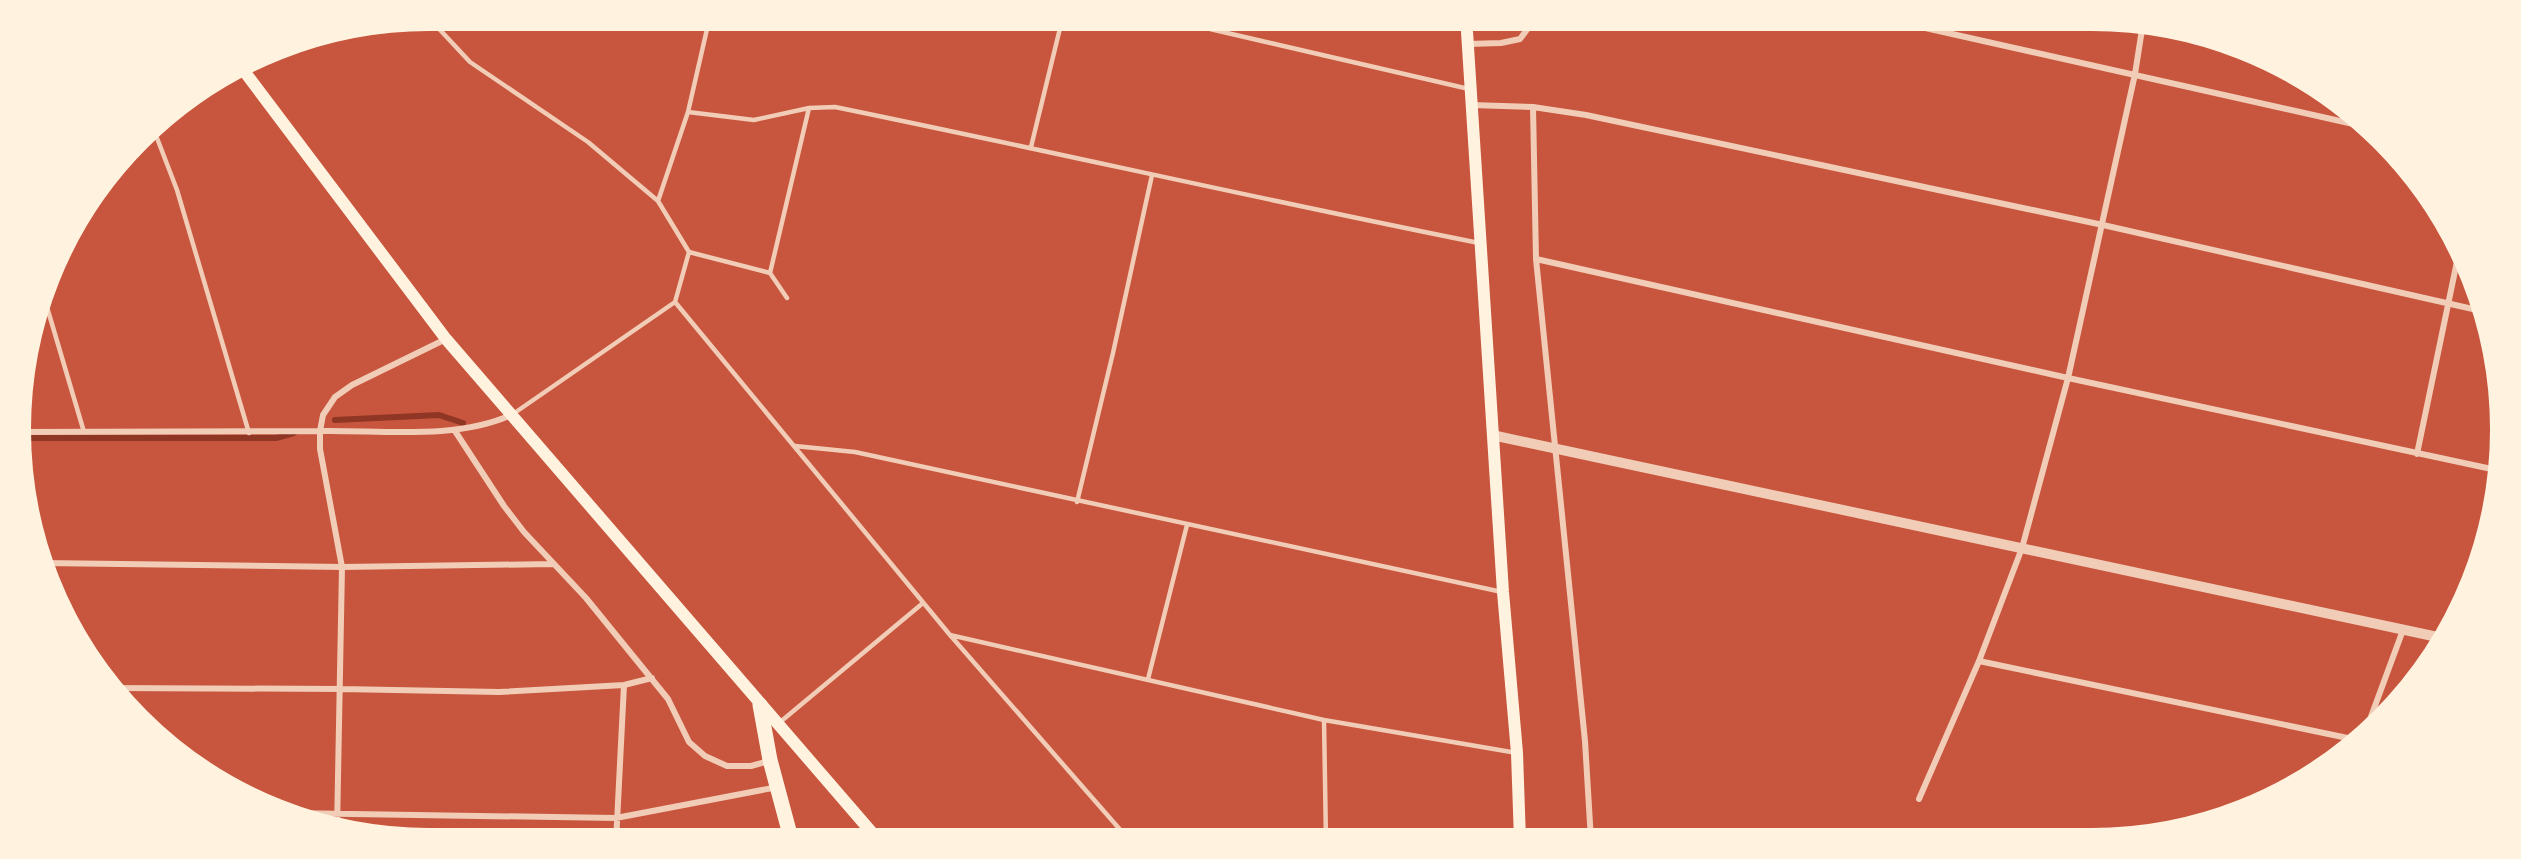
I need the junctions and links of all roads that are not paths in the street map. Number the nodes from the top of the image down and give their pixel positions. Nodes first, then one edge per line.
1 (437, 27) edge
2 (707, 27) edge
3 (1060, 27) edge
4 (1201, 27) edge
5 (1466, 27) edge
6 (1529, 27) edge
7 (1922, 27) edge
8 (2142, 30) edge
9 (1467, 44) junction
10 (245, 72) edge
11 (2135, 74) junction
12 (1469, 89) junction
13 (1470, 105) junction
14 (1533, 107) junction
15 (809, 108) junction
16 (688, 112) junction
17 (2353, 124) edge
18 (156, 135) edge
19 (1031, 147) junction
20 (1152, 175) junction
21 (658, 201) junction
22 (2103, 225) junction
23 (1480, 243) junction
24 (689, 252) junction
25 (1536, 260) junction
26 (2457, 261) edge
27 (770, 273) junction
28 (788, 298) dead end
29 (675, 302) junction
30 (2447, 303) junction
31 (46, 305) edge
32 (2476, 310) edge
33 (446, 339) junction
34 (2068, 378) junction
35 (511, 415) junction
36 (320, 431) junction
37 (455, 431) junction
38 (27, 432) edge
39 (84, 432) junction
40 (249, 433) junction
41 (1492, 435) junction
42 (795, 446) junction
43 (1554, 448) junction
44 (2417, 454) junction
45 (2492, 469) edge
46 (1077, 502) junction
47 (1187, 525) junction
48 (2022, 548) junction
49 (50, 563) edge
50 (553, 564) junction
51 (342, 567) junction
52 (1503, 592) junction
53 (923, 603) junction
54 (2403, 630) junction
55 (950, 635) junction
56 (2436, 637) edge
57 (1978, 661) junction
58 (652, 678) junction
59 (1148, 679) junction
60 (624, 685) junction
61 (121, 688) edge
62 (340, 689) junction
63 (760, 705) junction
64 (1324, 720) junction
65 (2370, 720) edge
66 (777, 724) junction
67 (2349, 738) edge
68 (1517, 753) junction
69 (770, 760) junction
70 (778, 787) junction
71 (1919, 799) dead end
72 (309, 813) edge
73 (337, 814) junction
74 (616, 818) junction
75 (337, 821) edge
76 (616, 832) edge
77 (789, 832) edge
78 (871, 832) edge
79 (1122, 832) edge
80 (1326, 832) edge
81 (1520, 832) edge
82 (1590, 832) edge

1 - 21 lane
2 - 16 lane
3 - 19 lane
4 - 12 lane
5 - 9 main road
6 - 9 street
7 - 11 street
8 - 11 street
9 - 12 main road
10 - 33 main road
11 - 17 street
11 - 22 street
12 - 13 main road
13 - 14 street
13 - 23 main road
14 - 22 street
14 - 25 street
15 - 16 lane
15 - 19 lane
15 - 27 lane
16 - 21 lane
18 - 40 lane
19 - 20 lane
20 - 23 lane
20 - 46 lane
21 - 24 lane
22 - 30 street
22 - 34 street
23 - 41 main road
24 - 27 lane
24 - 29 lane
25 - 34 street
25 - 43 street
26 - 30 street
27 - 28 lane
29 - 35 lane
29 - 42 lane
30 - 32 street
30 - 44 street
31 - 39 lane
33 - 35 main road
33 - 36 street
34 - 44 street
34 - 48 street
35 - 37 street
35 - 63 main road
36 - 37 street
36 - 40 street
36 - 51 street
37 - 50 street
38 - 39 street
39 - 40 street
41 - 43 street
41 - 52 main road
42 - 46 lane
42 - 53 lane
43 - 48 street
43 - 82 street
44 - 45 street
46 - 47 lane
47 - 52 lane
47 - 59 lane
48 - 54 street
48 - 57 street
49 - 51 street
50 - 51 street
50 - 58 street
51 - 62 street
52 - 68 main road
53 - 55 lane
53 - 66 lane
54 - 56 street
54 - 65 street
55 - 59 lane
55 - 79 lane
57 - 67 street
57 - 71 street
58 - 60 street
58 - 69 street
59 - 64 lane
60 - 62 street
60 - 74 street
61 - 62 street
62 - 73 street
63 - 66 main road
63 - 69 main road
64 - 68 lane
64 - 80 lane
66 - 78 main road
68 - 81 main road
69 - 70 main road
70 - 74 street
70 - 77 main road
72 - 73 street
73 - 74 street
73 - 75 street
74 - 76 street

